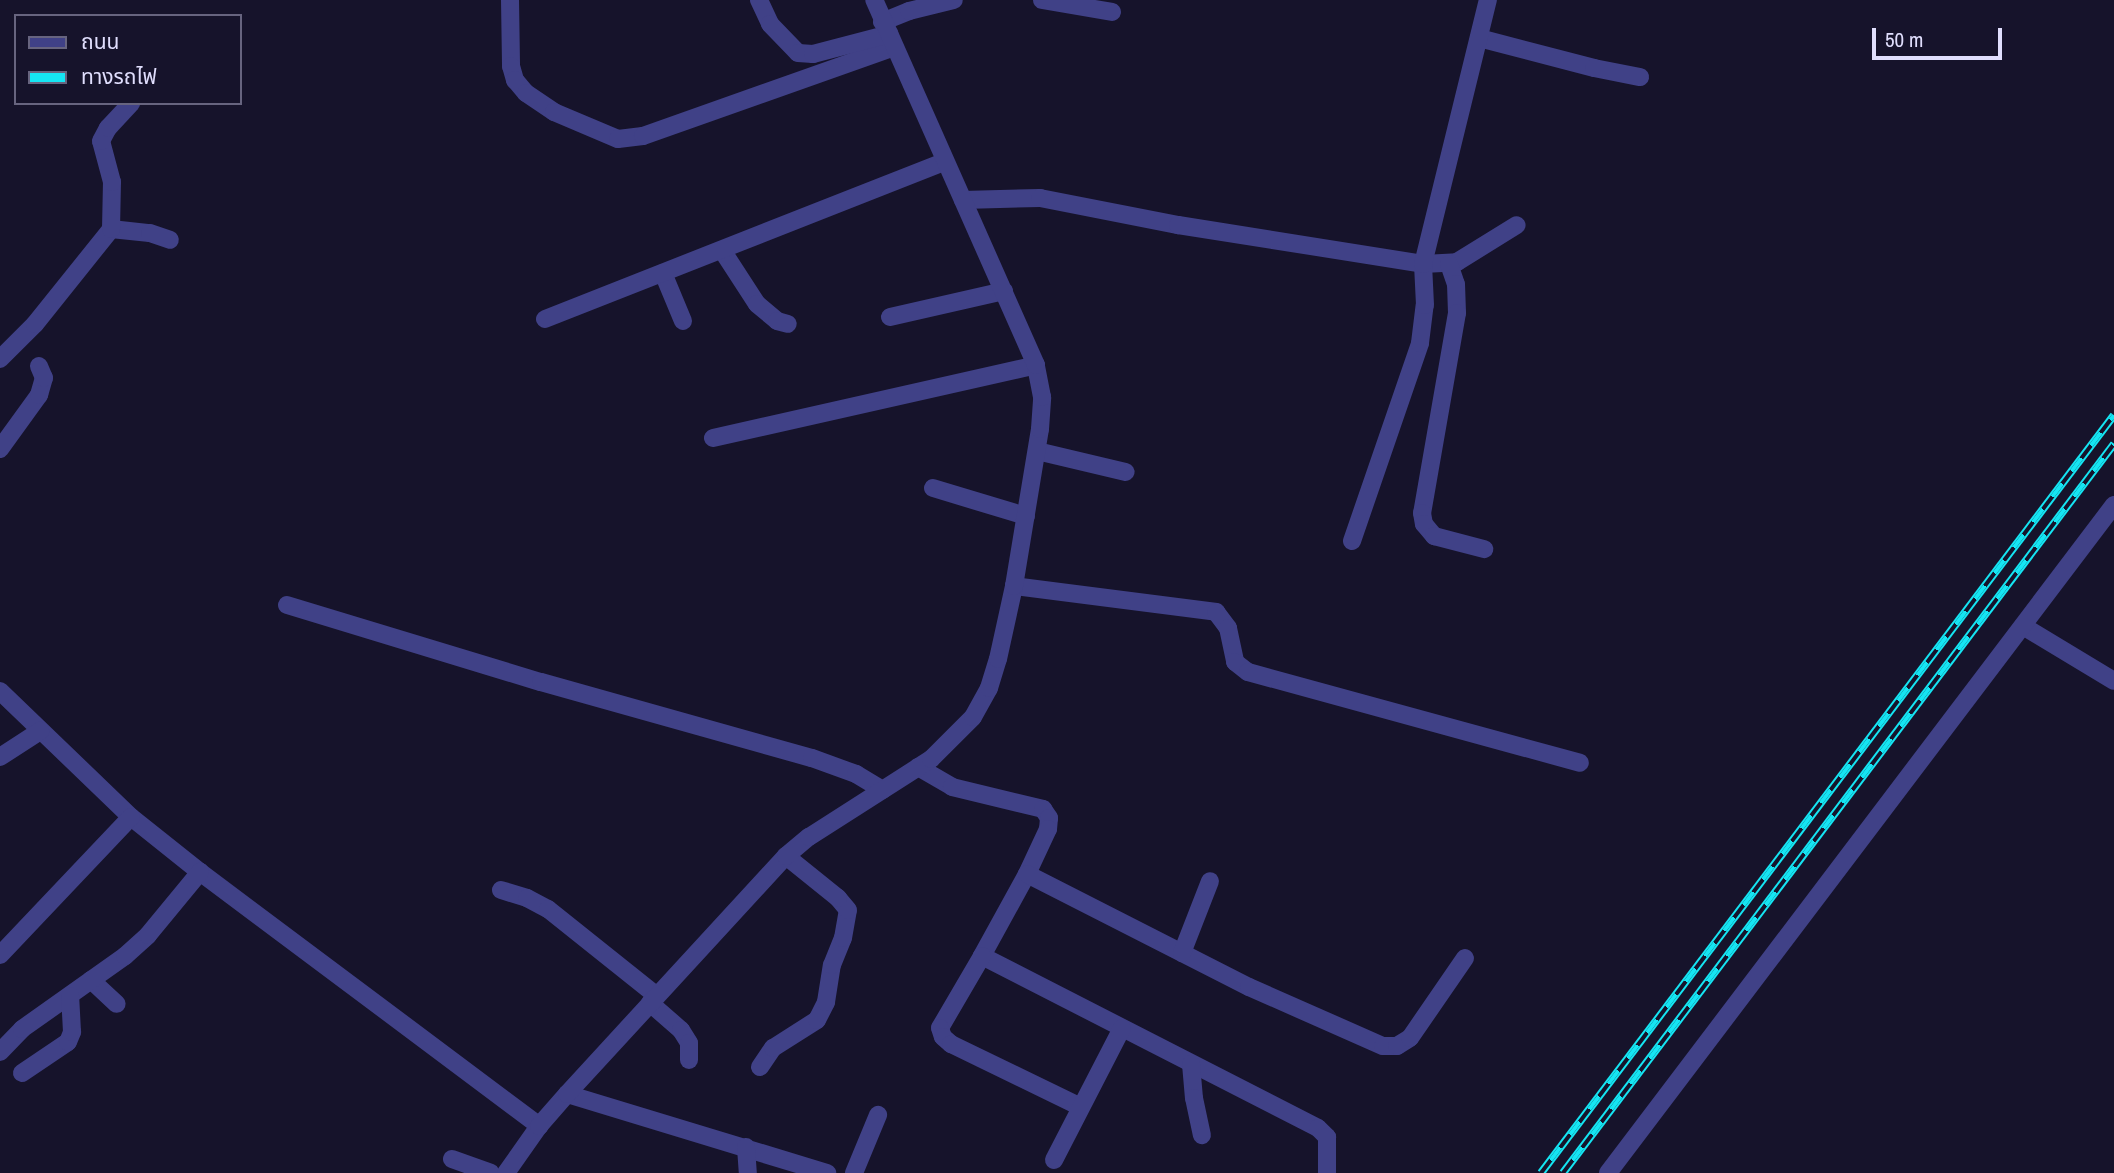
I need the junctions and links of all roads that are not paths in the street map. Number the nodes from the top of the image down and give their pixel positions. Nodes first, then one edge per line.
1 (510, 0) edge
2 (759, 0) edge
3 (874, 0) edge
4 (954, 0) edge
5 (1042, 0) edge
6 (1488, 0) edge
7 (1112, 12) dead end
8 (889, 34) junction
9 (1479, 38) junction
10 (1640, 77) dead end
11 (129, 105) edge
12 (944, 162) junction
13 (963, 200) junction
14 (1517, 225) dead end
15 (111, 229) junction
16 (170, 240) dead end
17 (722, 250) junction
18 (1423, 264) junction
19 (1449, 264) junction
20 (663, 273) junction
21 (1004, 291) junction
22 (890, 317) dead end
23 (545, 319) dead end
24 (683, 321) dead end
25 (788, 324) dead end
26 (0, 359) edge
27 (1036, 365) junction
28 (39, 366) dead end
29 (713, 438) dead end
30 (0, 449) edge
31 (1037, 451) junction
32 (1126, 472) dead end
33 (933, 488) dead end
34 (2114, 505) edge
35 (1026, 516) junction
36 (1352, 541) dead end
37 (1484, 549) dead end
38 (1014, 586) junction
39 (287, 605) dead end
40 (2023, 626) junction
41 (2114, 681) edge
42 (0, 691) edge
43 (40, 731) junction
44 (0, 757) edge
45 (1580, 763) dead end
46 (918, 767) junction
47 (883, 790) junction
48 (131, 817) junction
49 (786, 856) junction
50 (200, 872) junction
51 (1027, 874) junction
52 (1210, 881) dead end
53 (501, 890) dead end
54 (1182, 953) junction
55 (0, 955) edge
56 (982, 956) junction
57 (1465, 958) dead end
58 (91, 980) junction
59 (70, 996) junction
60 (653, 1000) junction
61 (117, 1003) dead end
62 (1122, 1028) junction
63 (0, 1052) edge
64 (689, 1060) dead end
65 (1191, 1064) junction
66 (760, 1067) dead end
67 (22, 1073) dead end
68 (568, 1094) junction
69 (1081, 1107) junction
70 (878, 1115) dead end
71 (539, 1126) junction
72 (1202, 1135) dead end
73 (746, 1147) junction
74 (452, 1159) dead end
75 (1054, 1160) dead end
76 (491, 1173) edge
77 (506, 1173) edge
78 (748, 1173) edge
79 (827, 1173) edge
80 (854, 1173) edge
81 (1327, 1173) edge
82 (1608, 1173) edge

1 - 8 street
2 - 8 street
3 - 8 street
4 - 8 street
5 - 7 street
6 - 9 street
8 - 12 street
9 - 10 street
9 - 18 street
11 - 15 street
12 - 13 street
12 - 17 street
13 - 18 street
13 - 21 street
14 - 19 street
15 - 16 street
15 - 26 street
17 - 20 street
17 - 25 street
18 - 19 street
18 - 36 street
19 - 37 street
20 - 23 street
20 - 24 street
21 - 22 street
21 - 27 street
27 - 29 street
27 - 31 street
28 - 30 street
31 - 32 street
31 - 35 street
33 - 35 street
34 - 40 street
35 - 38 street
38 - 45 street
38 - 46 street
39 - 47 street
40 - 41 street
40 - 82 street
42 - 43 street
43 - 44 street
43 - 48 street
46 - 47 street
46 - 51 street
47 - 49 street
48 - 50 street
48 - 55 street
49 - 60 street
49 - 66 street
50 - 58 street
50 - 71 street
51 - 54 street
51 - 56 street
52 - 54 street
53 - 60 street
54 - 57 street
56 - 62 street
56 - 69 street
58 - 59 street
58 - 61 street
59 - 63 street
59 - 67 street
60 - 64 street
60 - 68 street
62 - 65 street
62 - 69 street
65 - 72 street
65 - 81 street
68 - 71 street
68 - 73 street
69 - 75 street
70 - 80 street
71 - 77 street
73 - 78 street
73 - 79 street
74 - 76 street

